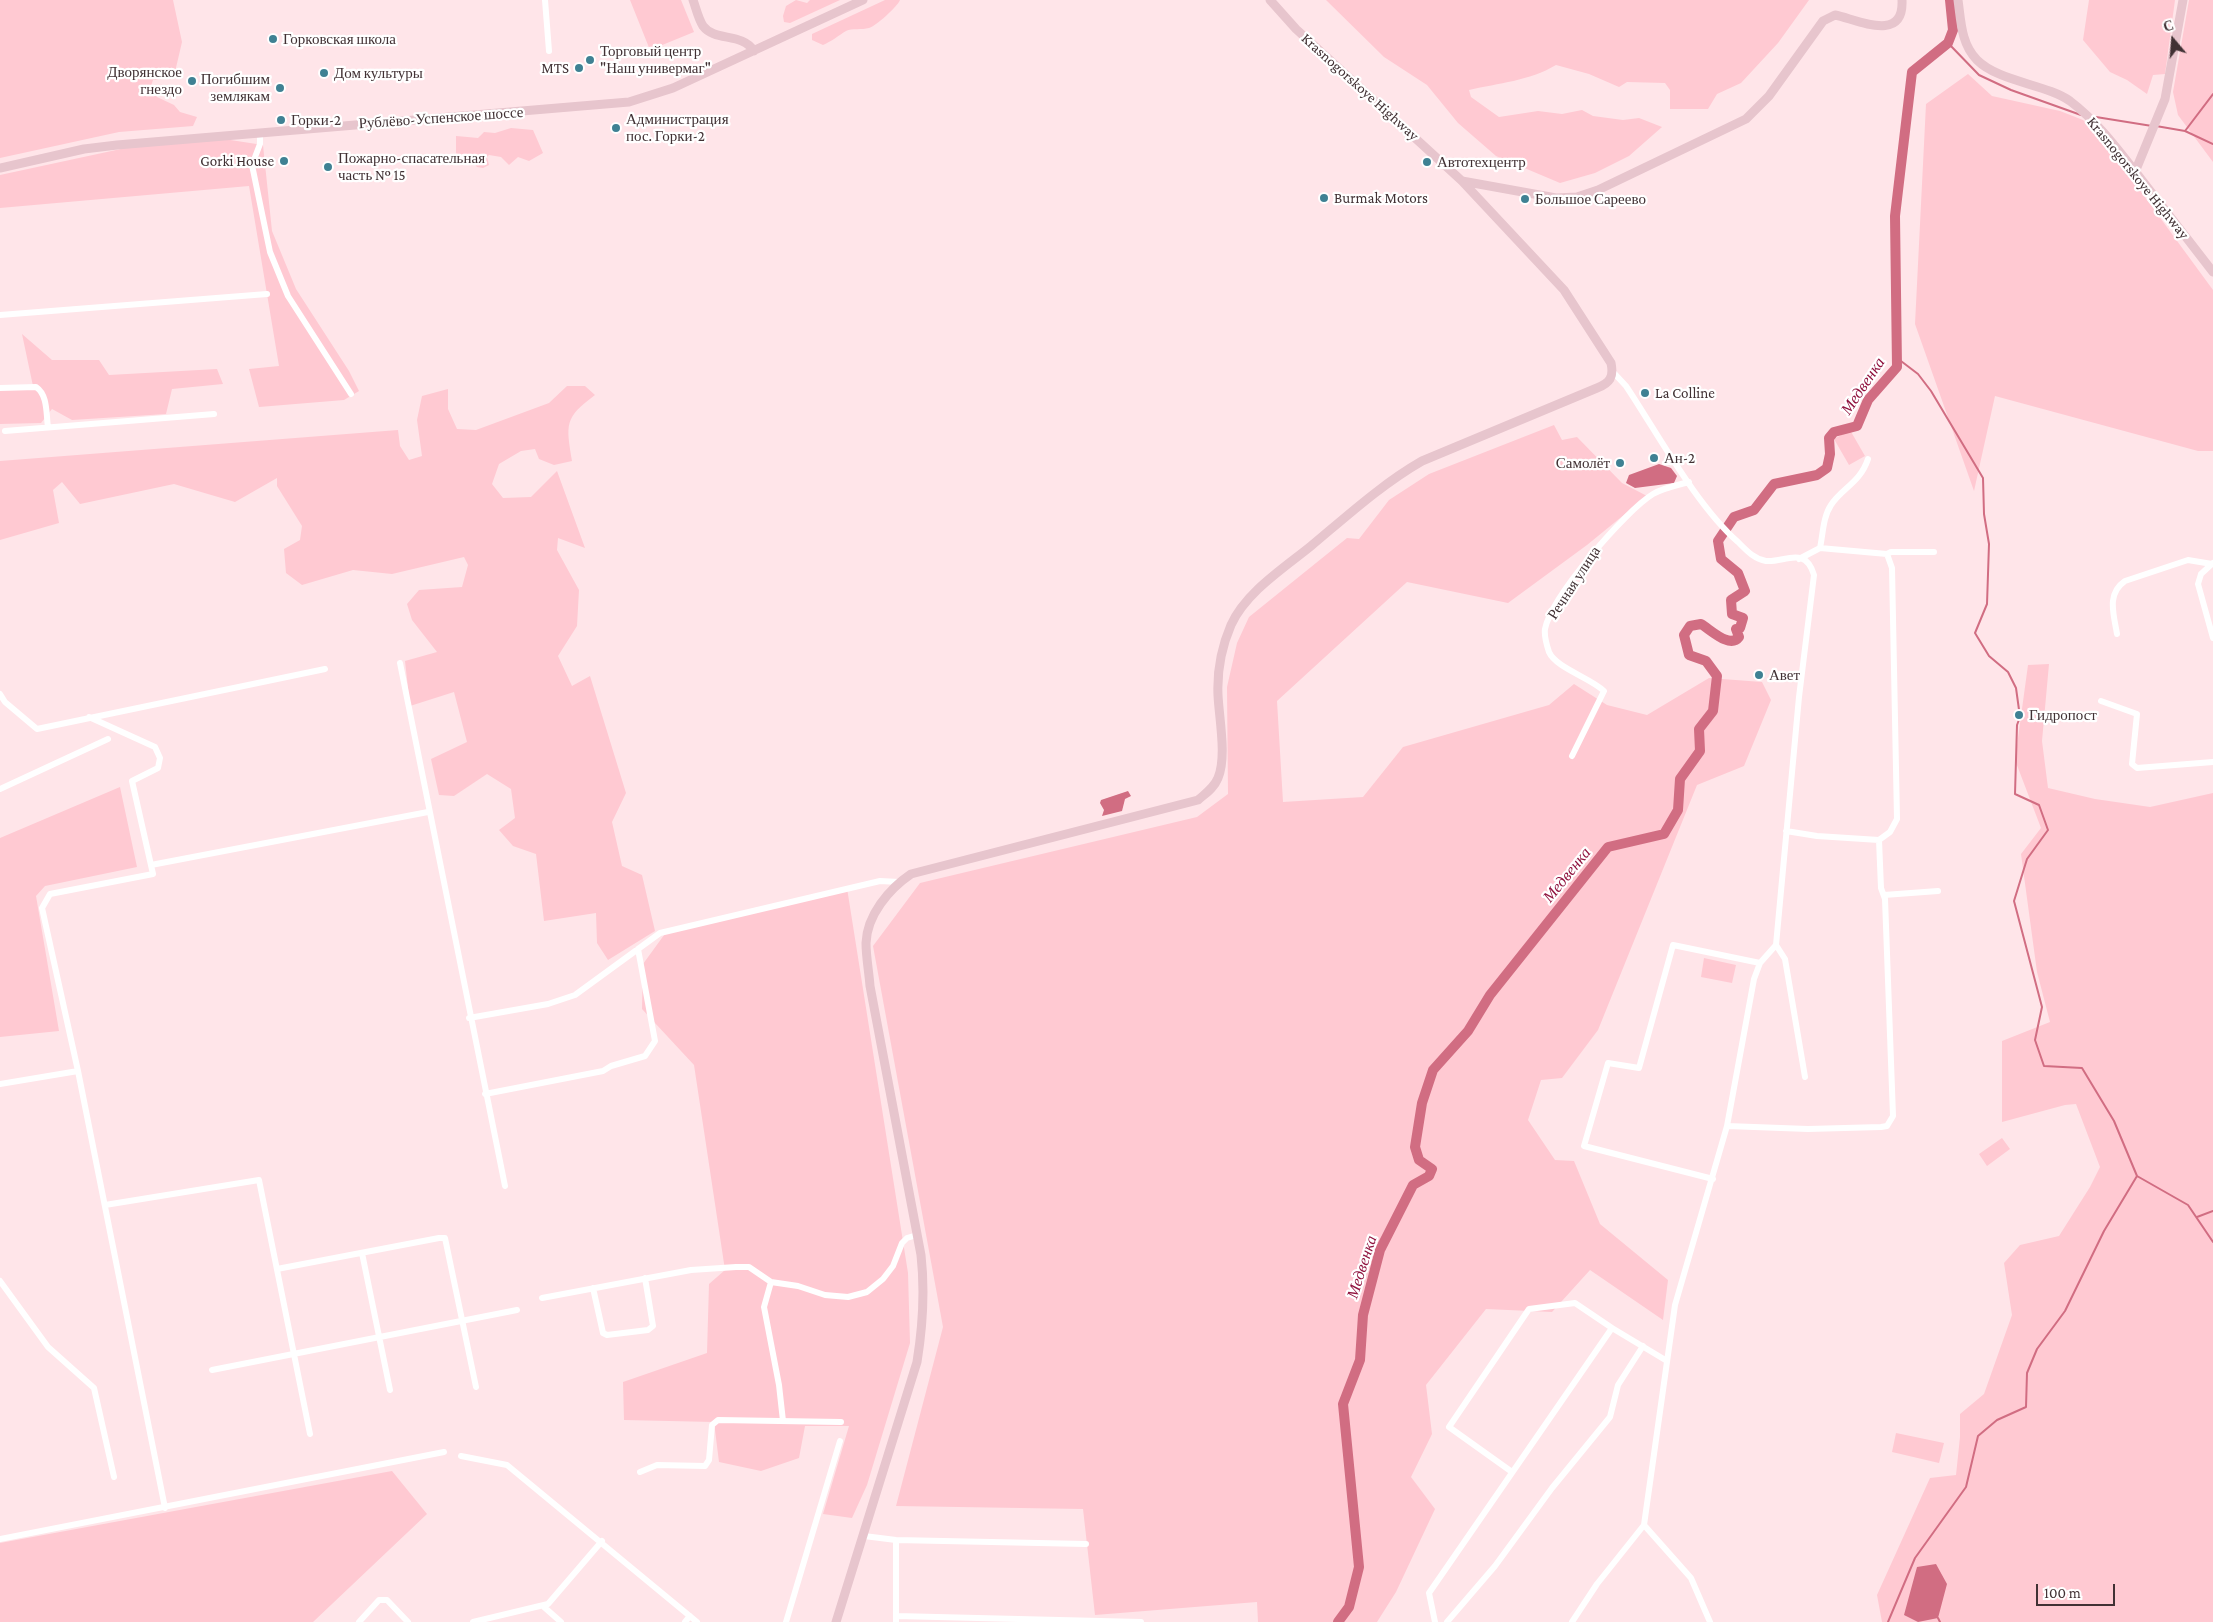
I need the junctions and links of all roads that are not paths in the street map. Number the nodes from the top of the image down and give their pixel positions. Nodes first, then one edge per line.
1 (545, 0) edge
2 (693, 0) edge
3 (863, 0) edge
4 (1270, 0) edge
5 (1902, 0) edge
6 (1958, 0) edge
7 (2182, 0) edge
8 (549, 51) dead end
9 (754, 51) junction
10 (260, 132) junction
11 (0, 168) edge
12 (2135, 172) junction
13 (1462, 181) junction
14 (2213, 272) edge
15 (268, 294) dead end
16 (0, 315) edge
17 (1613, 372) junction
18 (0, 388) edge
19 (351, 394) dead end
20 (214, 414) dead end
21 (48, 427) junction
22 (5, 431) dead end
23 (1868, 459) dead end
24 (1689, 482) junction
25 (1820, 548) junction
26 (1934, 552) dead end
27 (1887, 554) junction
28 (1799, 559) junction
29 (2212, 564) edge
30 (2117, 634) dead end
31 (2213, 638) edge
32 (400, 663) dead end
33 (325, 670) dead end
34 (0, 694) edge
35 (2101, 701) dead end
36 (2, 702) edge
37 (89, 717) junction
38 (108, 739) dead end
39 (1572, 756) dead end
40 (2213, 762) edge
41 (0, 789) edge
42 (428, 812) junction
43 (1786, 831) junction
44 (1878, 840) junction
45 (151, 865) junction
46 (899, 882) junction
47 (1938, 891) dead end
48 (1884, 895) junction
49 (1776, 945) junction
50 (638, 949) junction
51 (1760, 964) junction
52 (470, 1018) junction
53 (78, 1071) junction
54 (1805, 1077) dead end
55 (0, 1084) edge
56 (485, 1094) junction
57 (1727, 1126) junction
58 (1713, 1179) junction
59 (505, 1186) dead end
60 (105, 1205) junction
61 (917, 1235) junction
62 (362, 1253) junction
63 (277, 1269) junction
64 (645, 1278) junction
65 (0, 1281) edge
66 (771, 1282) junction
67 (593, 1288) junction
68 (542, 1298) dead end
69 (517, 1310) dead end
70 (462, 1322) junction
71 (1612, 1328) junction
72 (379, 1338) junction
73 (1643, 1346) junction
74 (294, 1355) junction
75 (1667, 1361) junction
76 (212, 1370) dead end
77 (476, 1387) dead end
78 (390, 1390) dead end
79 (782, 1421) junction
80 (841, 1422) dead end
81 (310, 1434) dead end
82 (840, 1440) dead end
83 (444, 1452) dead end
84 (461, 1456) dead end
85 (640, 1472) dead end
86 (1512, 1472) junction
87 (114, 1477) dead end
88 (165, 1508) junction
89 (1644, 1525) junction
90 (864, 1536) junction
91 (0, 1539) edge
92 (896, 1540) junction
93 (602, 1541) junction
94 (1086, 1544) dead end
95 (544, 1607) junction
96 (690, 1616) junction
97 (896, 1619) edge
98 (358, 1622) edge
99 (408, 1622) edge
100 (472, 1622) edge
101 (561, 1622) edge
102 (685, 1622) edge
103 (697, 1622) edge
104 (786, 1622) edge
105 (836, 1622) edge
106 (1141, 1622) edge
107 (1435, 1622) edge
108 (1447, 1622) edge
109 (1572, 1622) edge
110 (1710, 1622) edge

1 - 8 street
2 - 9 street
3 - 9 street, Рублёво-Успенское шоссе
4 - 13 street, Krasnogorskoye Highway
5 - 13 street
6 - 12 street, Krasnogorskoye Highway
7 - 12 street
9 - 10 street, Рублёво-Успенское шоссе
10 - 11 street, Рублёво-Успенское шоссе
10 - 19 street
12 - 14 street, Krasnogorskoye Highway
13 - 17 street, Krasnogorskoye Highway
15 - 16 street
17 - 24 street
17 - 46 street
18 - 21 street
20 - 21 street
21 - 22 street
23 - 25 street
24 - 28 street
24 - 39 street, Речная улица
25 - 27 street
25 - 28 street
26 - 27 street
27 - 44 street
28 - 43 street
29 - 30 street
29 - 31 street
32 - 42 street
33 - 37 street
34 - 36 street
35 - 40 street
36 - 37 street
37 - 45 street
38 - 41 street
42 - 45 street
42 - 52 street
43 - 44 street
43 - 49 street
44 - 48 street
45 - 53 street
46 - 50 street
46 - 61 street
47 - 48 street
48 - 57 street
49 - 51 street
49 - 54 street
50 - 52 street
50 - 56 street
51 - 57 street
51 - 58 street
52 - 56 street
53 - 55 street
53 - 60 street
56 - 59 street
57 - 58 street
58 - 75 street
60 - 63 street
60 - 88 street
61 - 66 street
61 - 90 street
62 - 63 street
62 - 70 street
62 - 72 street
63 - 74 street
64 - 66 street
64 - 67 street
64 - 67 street
65 - 87 street
66 - 79 street
67 - 68 street
69 - 70 street
70 - 72 street
70 - 77 street
71 - 73 street
71 - 86 street
71 - 86 street
72 - 74 street
72 - 78 street
73 - 75 street
73 - 108 street
74 - 76 street
74 - 81 street
75 - 89 street
79 - 80 street
79 - 85 street
82 - 104 street
83 - 88 street
84 - 93 street
86 - 107 street
88 - 91 street
89 - 109 street
89 - 110 street
90 - 92 street
90 - 105 street
92 - 94 street
92 - 97 street
93 - 95 street
93 - 96 street
95 - 100 street
95 - 101 street
96 - 102 street
96 - 103 street
97 - 106 street
98 - 99 street

